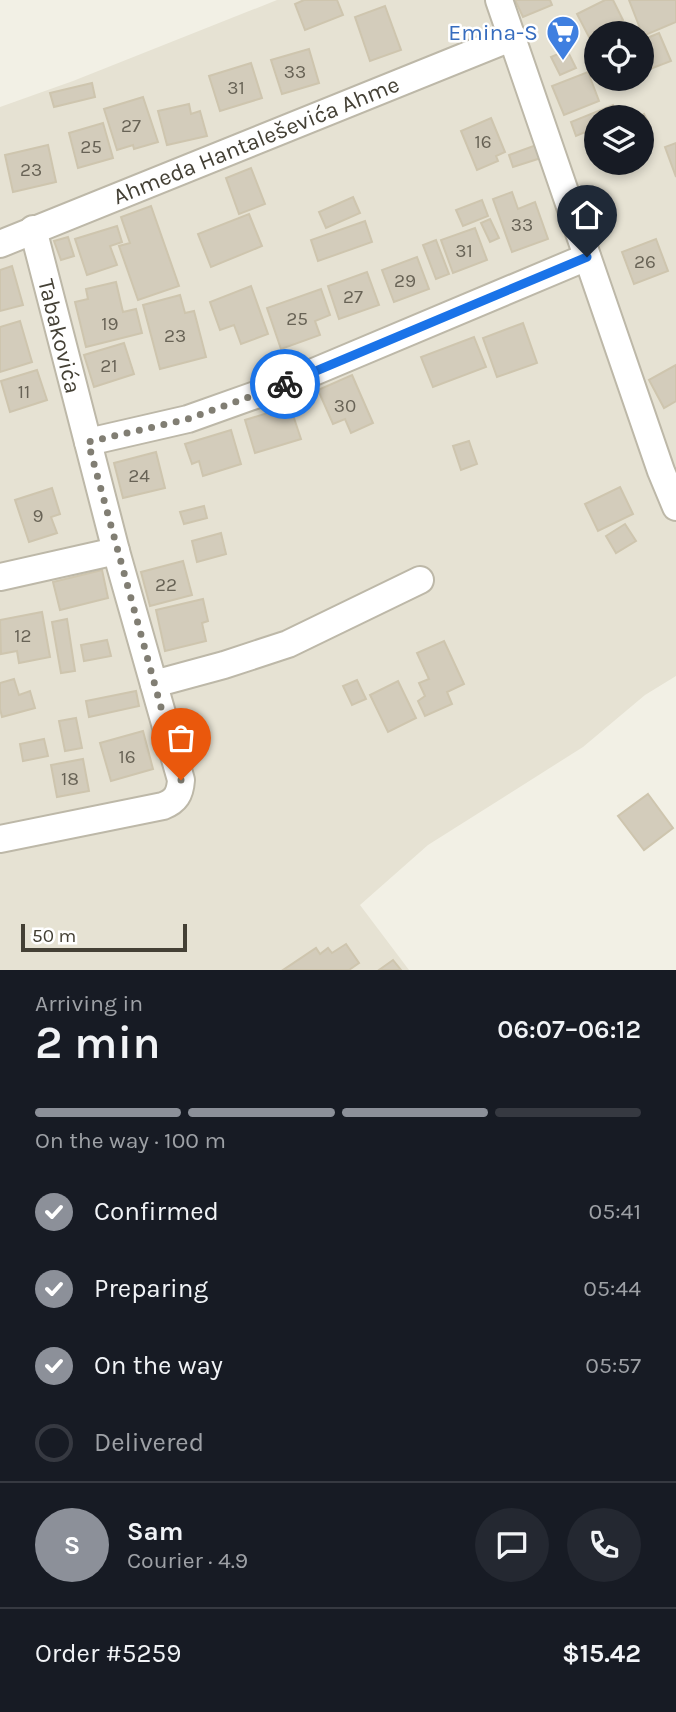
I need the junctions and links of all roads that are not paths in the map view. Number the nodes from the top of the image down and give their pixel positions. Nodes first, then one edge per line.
1 (499, 0) edge
2 (513, 37) junction
3 (33, 229) junction
4 (0, 244) edge
5 (587, 257) junction
6 (88, 442) junction
7 (676, 507) edge
8 (116, 551) junction
9 (0, 577) edge
10 (420, 580) dead end
11 (154, 684) junction
12 (0, 839) edge

1 - 2 street
2 - 3 street, Ahmeda Hantaleševića Ahme
2 - 5 street
3 - 4 street, Ahmeda Hantaleševića Ahme
3 - 6 street, Tabakovića
5 - 6 street
5 - 7 street
6 - 8 street, Tabakovića
8 - 9 street
8 - 11 street, Tabakovića
10 - 11 street
11 - 12 street, Tabakovića

